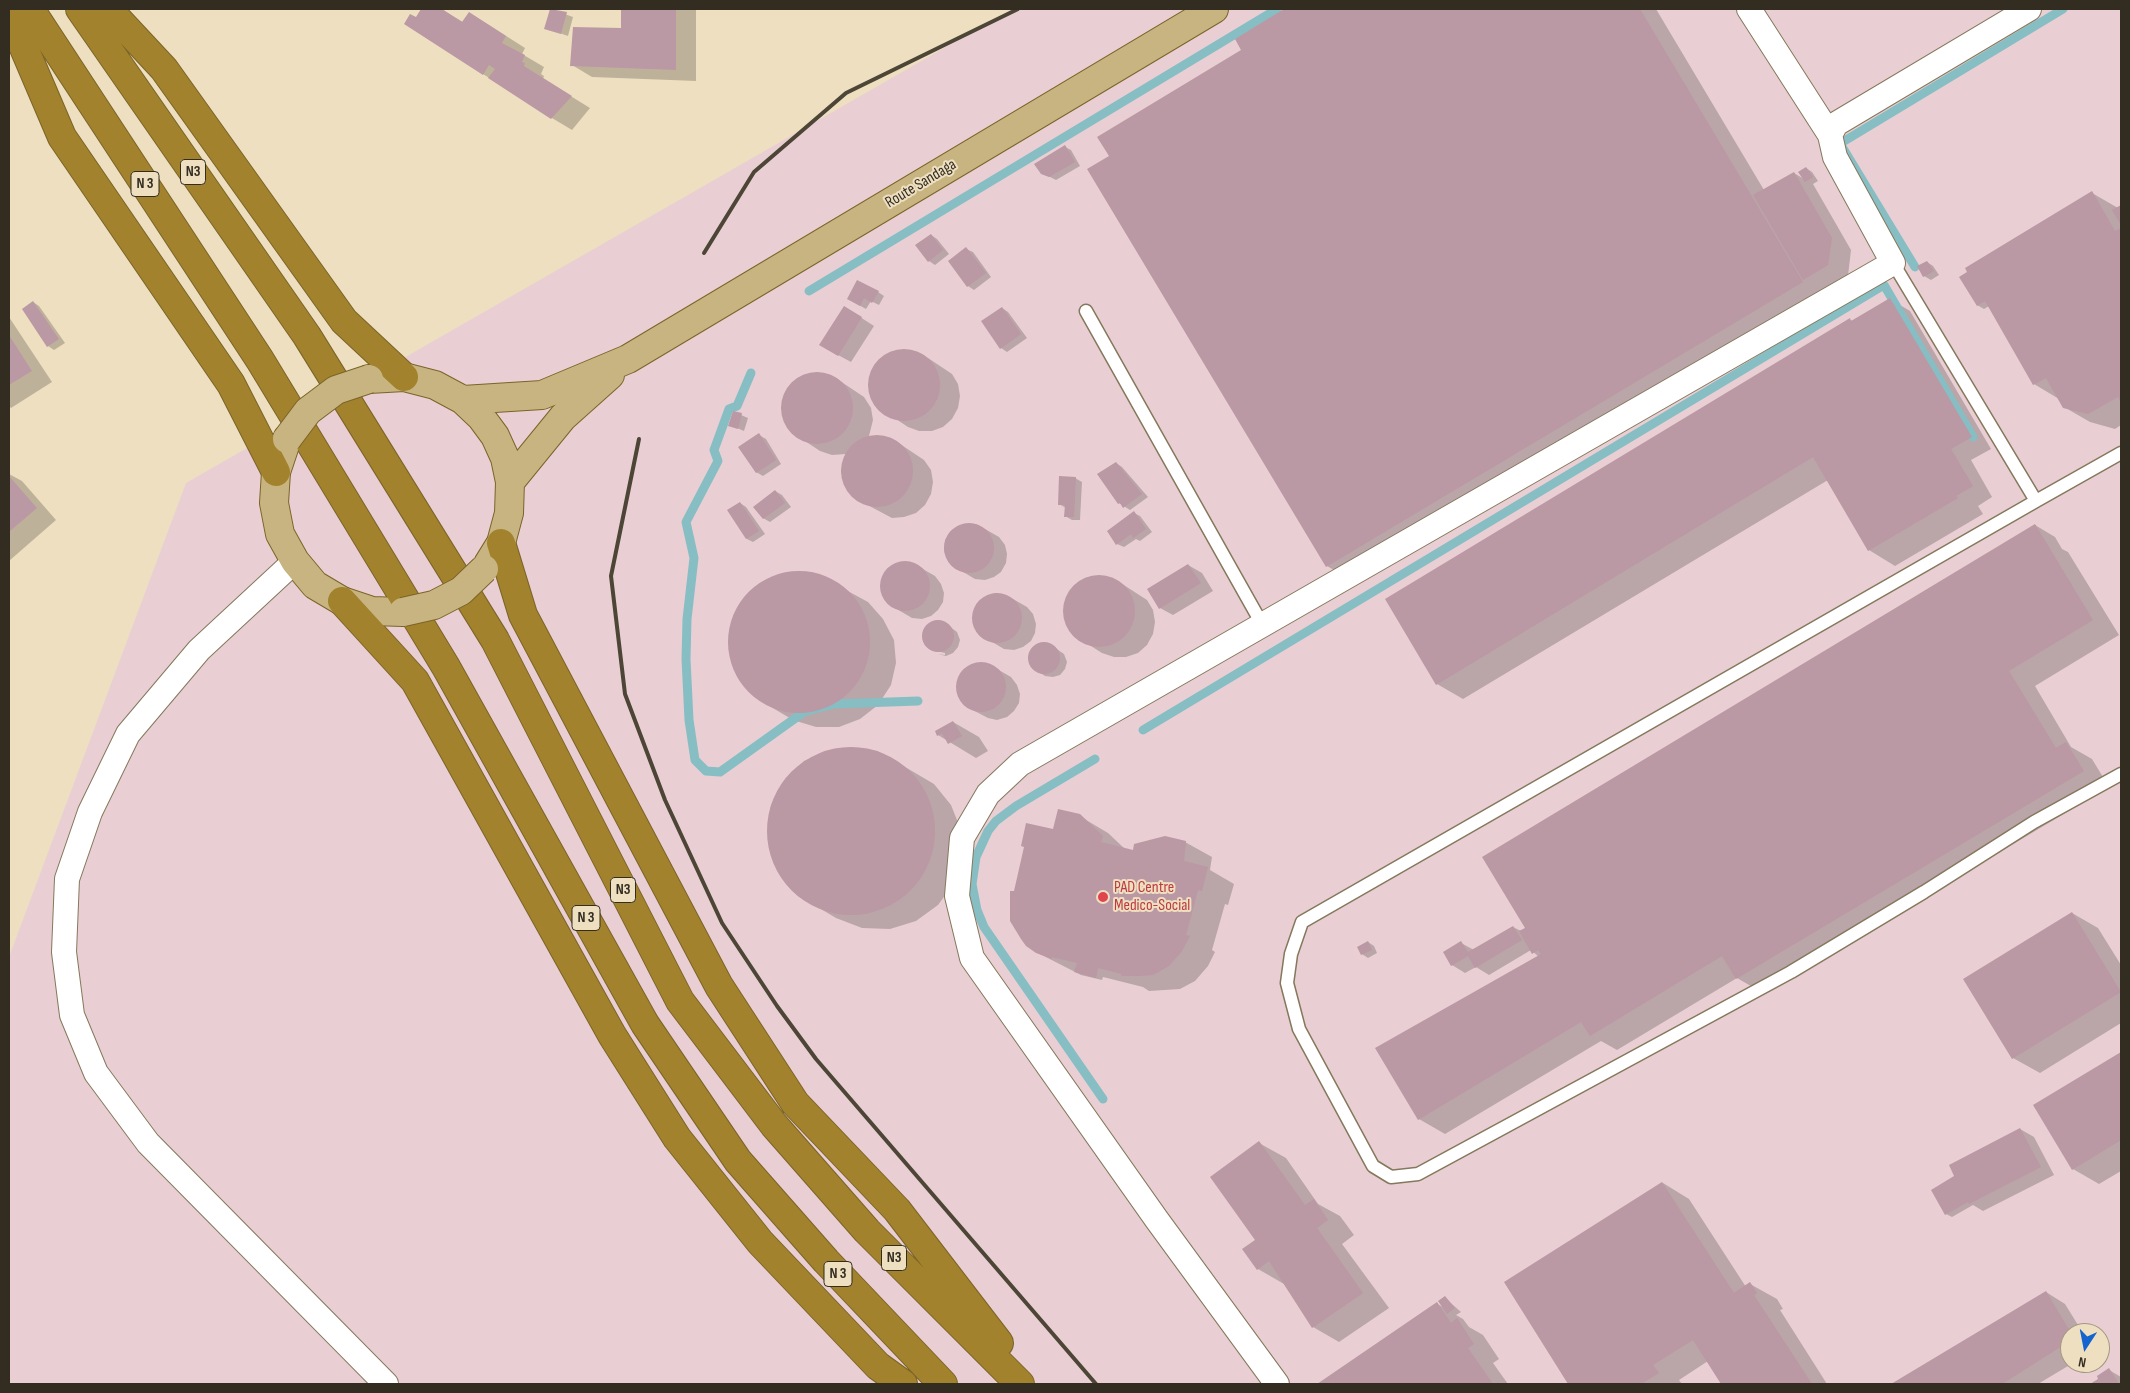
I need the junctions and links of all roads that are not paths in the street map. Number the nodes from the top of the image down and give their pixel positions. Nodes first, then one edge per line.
1 (30, 9) edge
2 (80, 9) edge
3 (108, 9) edge
4 (1214, 9) edge
5 (1749, 9) edge
6 (2029, 9) edge
7 (9, 13) edge
8 (1830, 135) junction
9 (1893, 263) junction
10 (1086, 311) dead end
11 (628, 359) junction
12 (404, 377) junction
13 (463, 400) junction
14 (2121, 453) edge
15 (276, 472) junction
16 (510, 482) junction
17 (2036, 501) junction
18 (501, 543) junction
19 (294, 561) junction
20 (342, 601) junction
21 (1262, 624) junction
22 (2121, 774) edge
23 (386, 1384) edge
24 (903, 1384) edge
25 (943, 1384) edge
26 (1020, 1384) edge
27 (1031, 1384) edge
28 (1277, 1384) edge

1 - 25 highway, N 3
2 - 26 highway, N3
3 - 12 highway
4 - 11 main road, Route Sandaga
5 - 8 street
6 - 8 street
7 - 15 highway
8 - 9 street
9 - 17 lane
9 - 21 street
10 - 21 lane
11 - 13 main road
11 - 16 main road
12 - 13 main road
12 - 15 main road, bridge
13 - 16 main road
14 - 17 lane
15 - 19 main road
16 - 18 main road
17 - 22 lane
18 - 20 main road, bridge
18 - 27 highway
19 - 20 main road
19 - 23 street
20 - 24 highway
21 - 28 street

